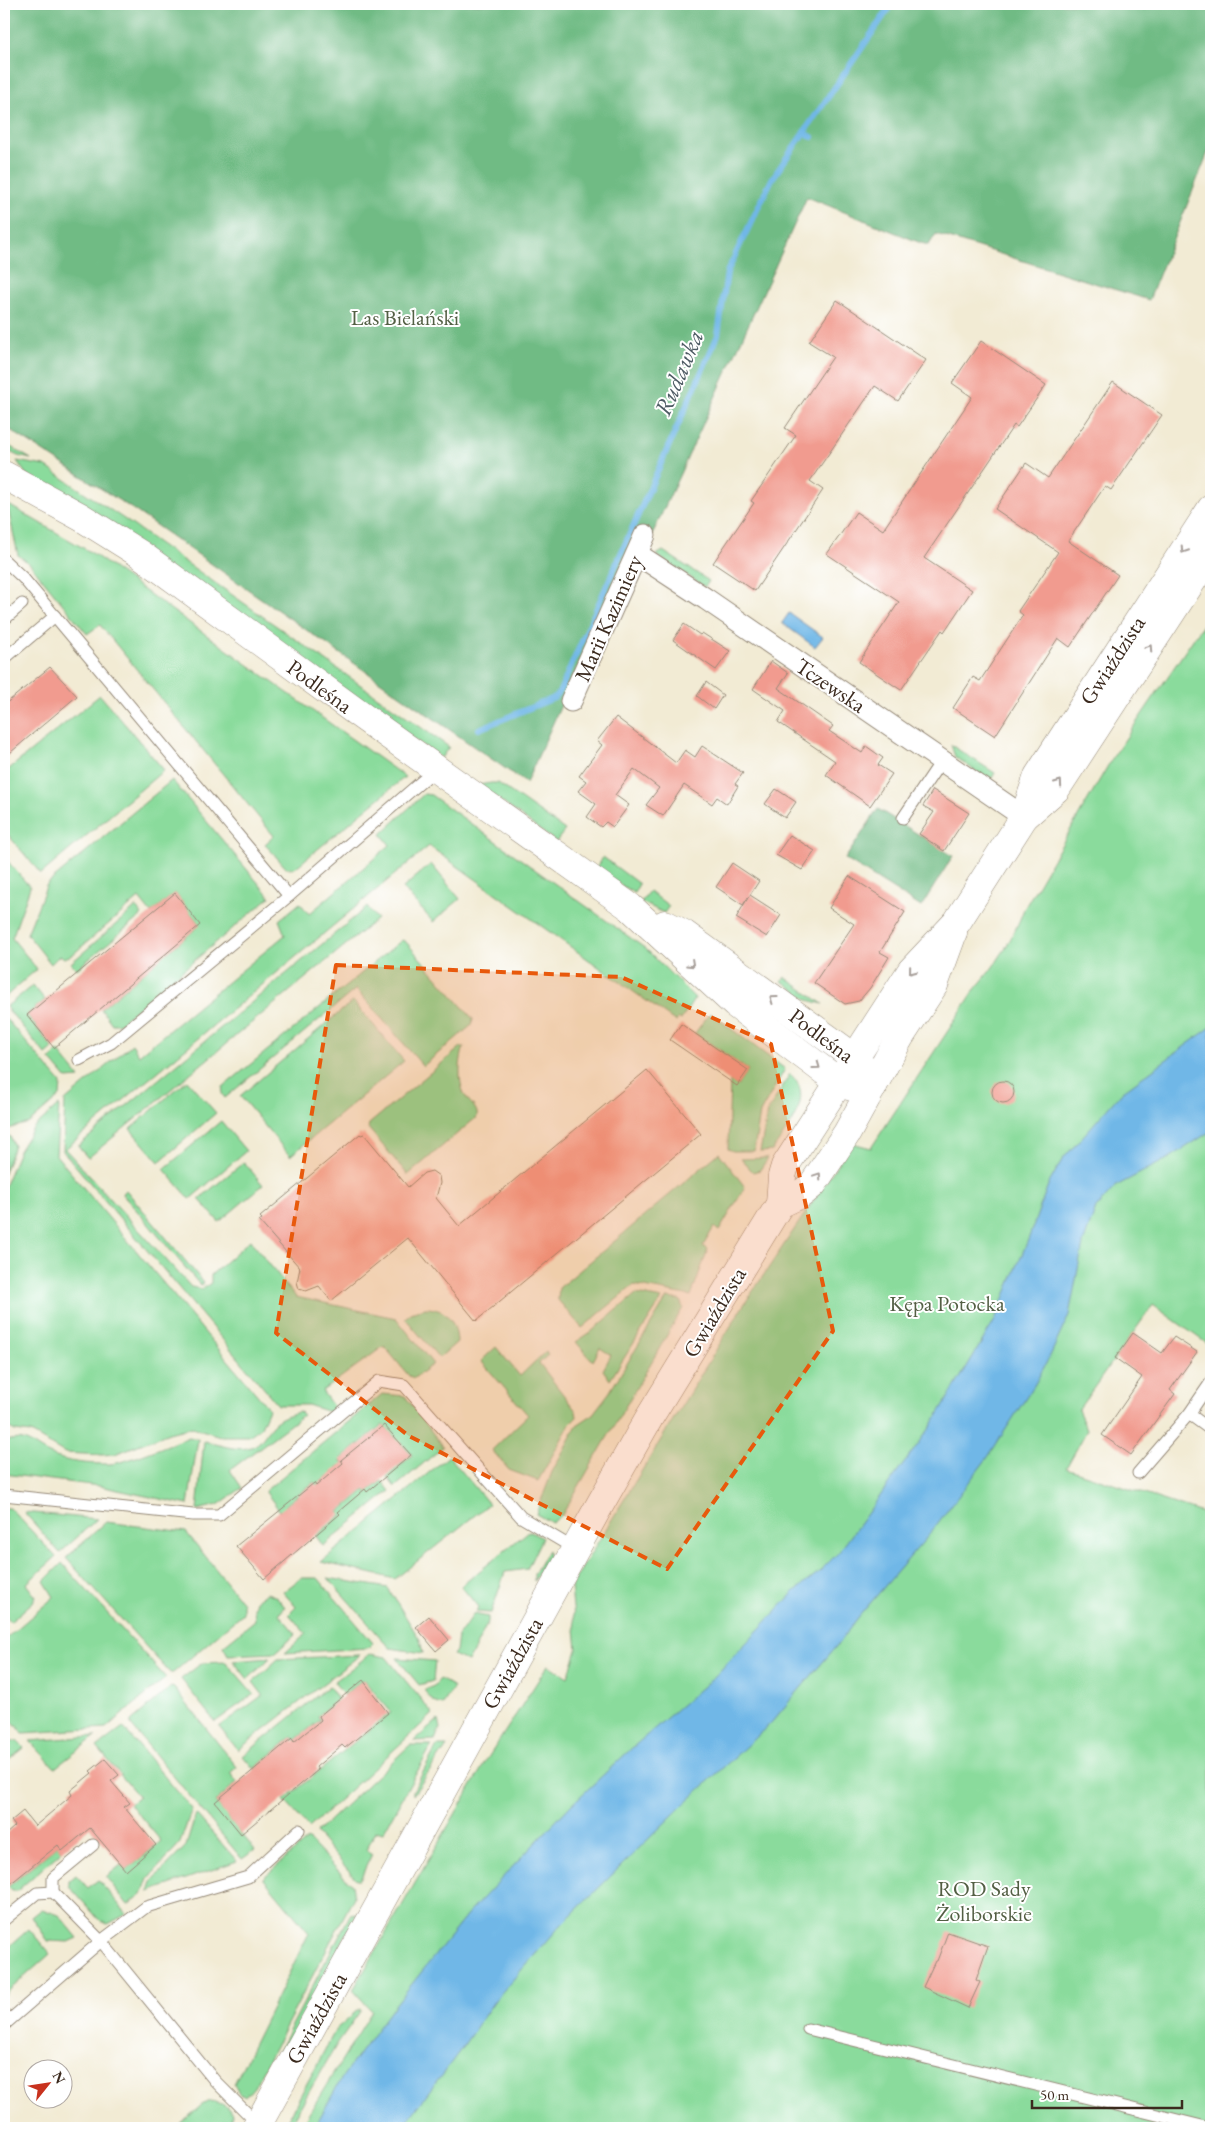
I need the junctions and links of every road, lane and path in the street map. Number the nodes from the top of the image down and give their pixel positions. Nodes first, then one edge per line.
1 (4, 475) edge
2 (1211, 509) edge
3 (641, 545) joint
4 (1211, 552) edge
5 (4, 560) edge
6 (22, 604) dead end
7 (55, 616) junction
8 (4, 620) edge
9 (4, 659) edge
10 (572, 701) dead end
11 (942, 760) junction
12 (436, 769) junction
13 (1024, 817) junction
14 (903, 818) dead end
15 (289, 896) junction
16 (630, 907) junction
17 (957, 922) junction
18 (855, 1058) junction
19 (79, 1060) dead end
20 (840, 1082) junction
21 (872, 1087) junction
22 (780, 1204) junction
23 (1211, 1382) edge
24 (1189, 1414) junction
25 (1211, 1430) edge
26 (1138, 1473) dead end
27 (4, 1495) edge
28 (575, 1549) junction
29 (299, 1830) dead end
30 (93, 1845) dead end
31 (54, 1892) junction
32 (4, 1920) edge
33 (101, 1942) junction
34 (4, 2025) edge
35 (808, 2028) dead end
36 (257, 2126) edge
37 (1210, 2128) edge

1 - 12 street, Podleśna
2 -> 13 street, Gwiaździsta
3 - 10 street, Marii Kazimiery
3 - 11 street, Tczewska
13 -> 4 street, Gwiaździsta
5 - 7 lane
6 - 8 lane
7 - 9 lane
7 - 15 lane
11 - 13 street, Tczewska
11 - 14 lane
12 - 15 lane
12 - 16 street, Podleśna
13 - 17 street, Gwiaździsta
15 - 19 lane
18 -> 16 street, Podleśna
16 -> 20 street, Podleśna
17 -> 18 street, Gwiaździsta
17 - 21 street, Gwiaździsta
18 - 20 street, Gwiaździsta
18 - 21 street, Podleśna
20 - 21 street, Podleśna
20 - 22 street, Gwiaździsta
22 -> 21 street, Gwiaździsta
22 - 28 street, Gwiaździsta
23 - 24 lane
24 - 25 lane
24 - 26 lane
27 - 28 lane
28 - 36 street, Gwiaździsta
29 - 33 lane
30 - 31 lane
31 - 32 lane
31 - 33 lane
33 - 34 lane
33 - 36 lane
35 - 37 lane

